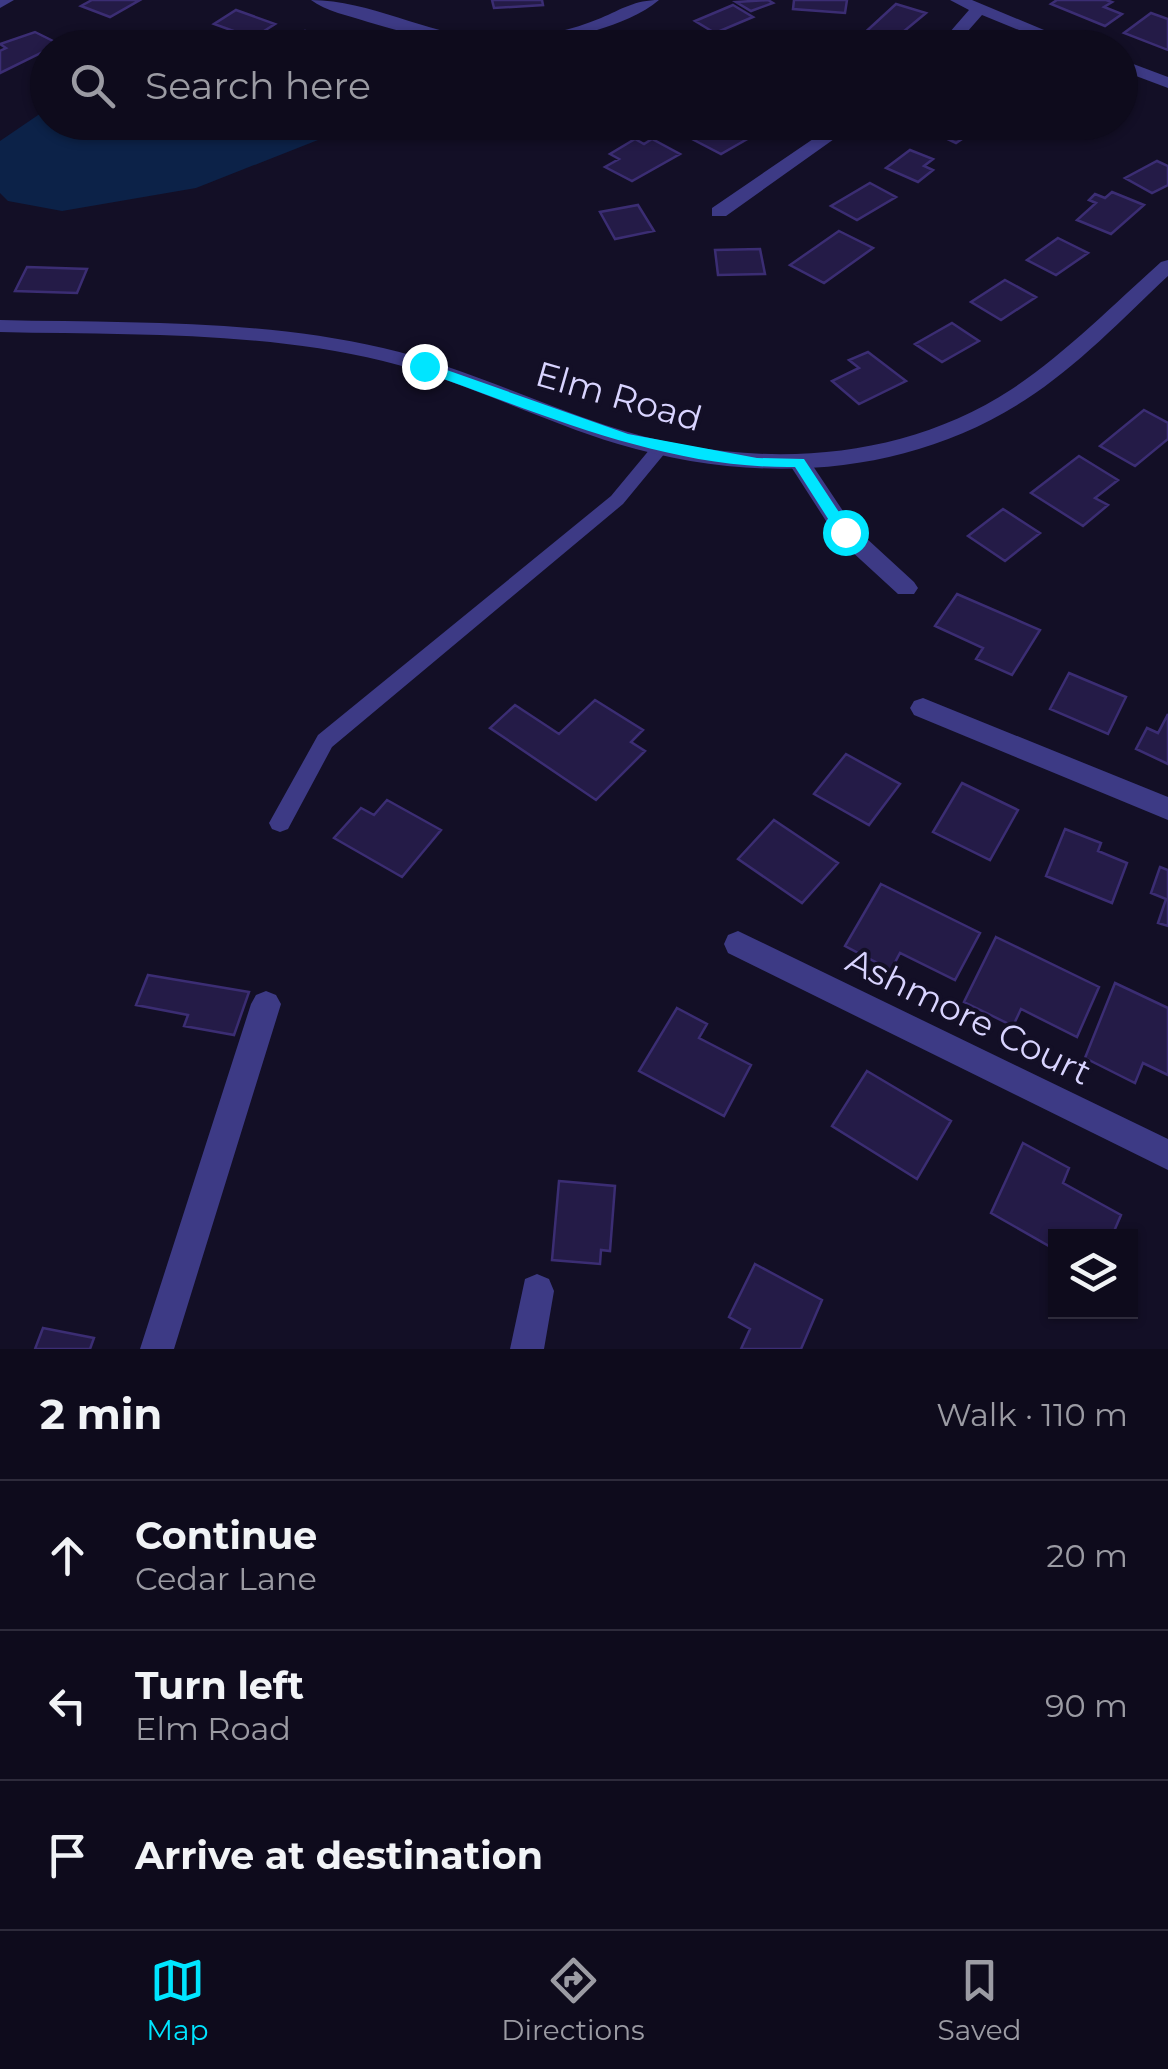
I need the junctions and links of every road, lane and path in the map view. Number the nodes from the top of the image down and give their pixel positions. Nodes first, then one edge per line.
1 (319, 0) edge
2 (650, 0) edge
3 (958, 0) edge
4 (980, 8) junction
5 (412, 30) edge
6 (586, 30) edge
7 (960, 30) edge
8 (1034, 30) edge
9 (1138, 71) edge
10 (1168, 82) edge
11 (824, 140) edge
12 (719, 212) dead end
13 (1168, 266) edge
14 (0, 326) edge
15 (661, 447) junction
16 (799, 462) junction
17 (906, 588) dead end
18 (923, 708) dead end
19 (1168, 809) edge
20 (280, 823) dead end
21 (738, 944) dead end
22 (266, 1004) dead end
23 (1168, 1155) edge
24 (538, 1291) dead end
25 (157, 1349) edge
26 (527, 1349) edge

1 - 5 street
2 - 6 street
3 - 4 street
4 - 7 street
4 - 8 street
9 - 10 street
11 - 12 street
13 - 16 street, Elm Road
14 - 15 street, Elm Road
15 - 16 street, Elm Road
15 - 20 lane
16 - 17 street
18 - 19 street
21 - 23 street, Ashmore Court
22 - 25 street
24 - 26 street

